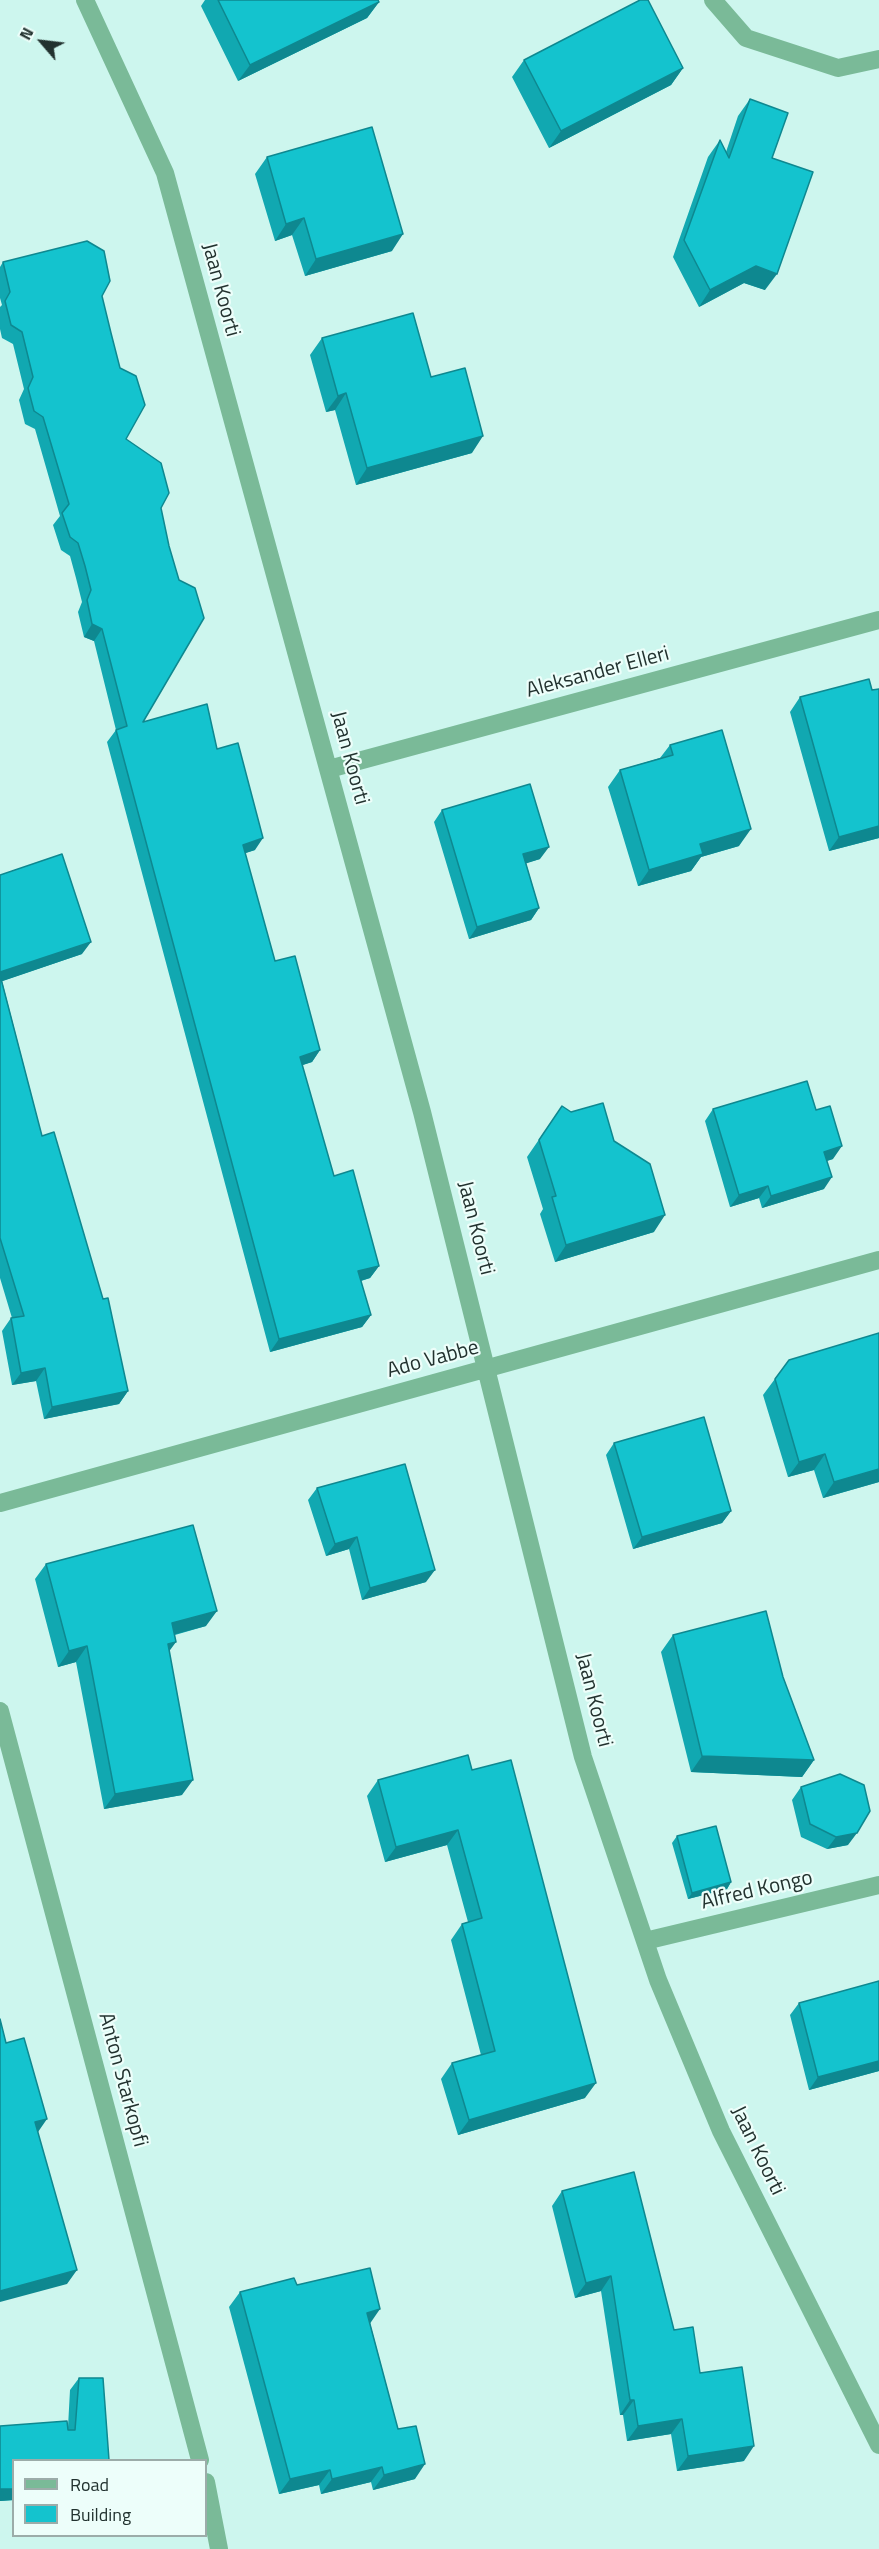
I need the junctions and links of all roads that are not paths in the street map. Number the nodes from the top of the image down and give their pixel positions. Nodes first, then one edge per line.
1 (85, 0) edge
2 (713, 0) edge
3 (879, 59) edge
4 (879, 620) edge
5 (329, 769) junction
6 (879, 1260) edge
7 (487, 1369) junction
8 (0, 1503) edge
9 (0, 1711) edge
10 (879, 1885) edge
11 (645, 1941) junction
12 (879, 2445) edge
13 (200, 2459) edge
14 (207, 2487) edge
15 (219, 2549) edge

1 - 5 street, Jaan Koorti
2 - 3 street
4 - 5 street, Aleksander Elleri
5 - 7 street, Jaan Koorti
6 - 7 street, Ado Vabbe
7 - 8 street, Ado Vabbe
7 - 11 street, Jaan Koorti
9 - 13 street, Anton Starkopfi
10 - 11 street, Alfred Kongo
11 - 12 street, Jaan Koorti
14 - 15 street

